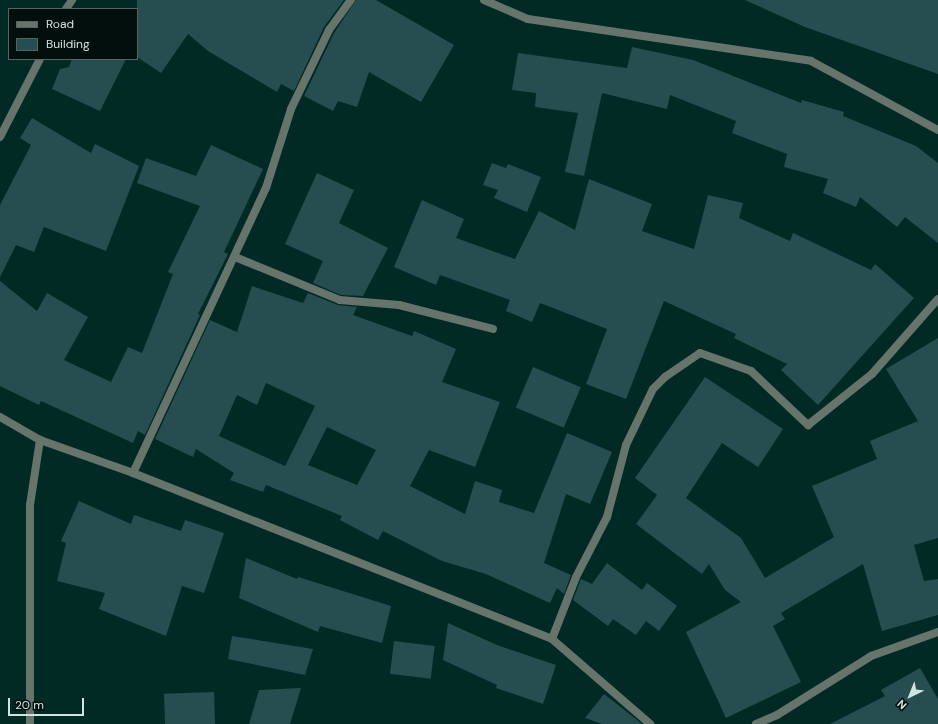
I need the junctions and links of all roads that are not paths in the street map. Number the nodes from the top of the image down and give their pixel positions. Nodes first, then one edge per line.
1 (351, 0) edge
2 (484, 0) edge
3 (39, 60) edge
4 (938, 130) edge
5 (0, 137) edge
6 (235, 257) junction
7 (938, 299) edge
8 (493, 329) dead end
9 (0, 417) edge
10 (40, 440) junction
11 (133, 473) junction
12 (938, 632) edge
13 (552, 639) junction
14 (30, 724) edge
15 (650, 724) edge
16 (756, 724) edge

1 - 6 street
2 - 4 street
3 - 5 street
6 - 8 street
6 - 11 street
7 - 13 street
9 - 10 street
10 - 11 street
10 - 14 street
11 - 13 street
12 - 16 street
13 - 15 street

